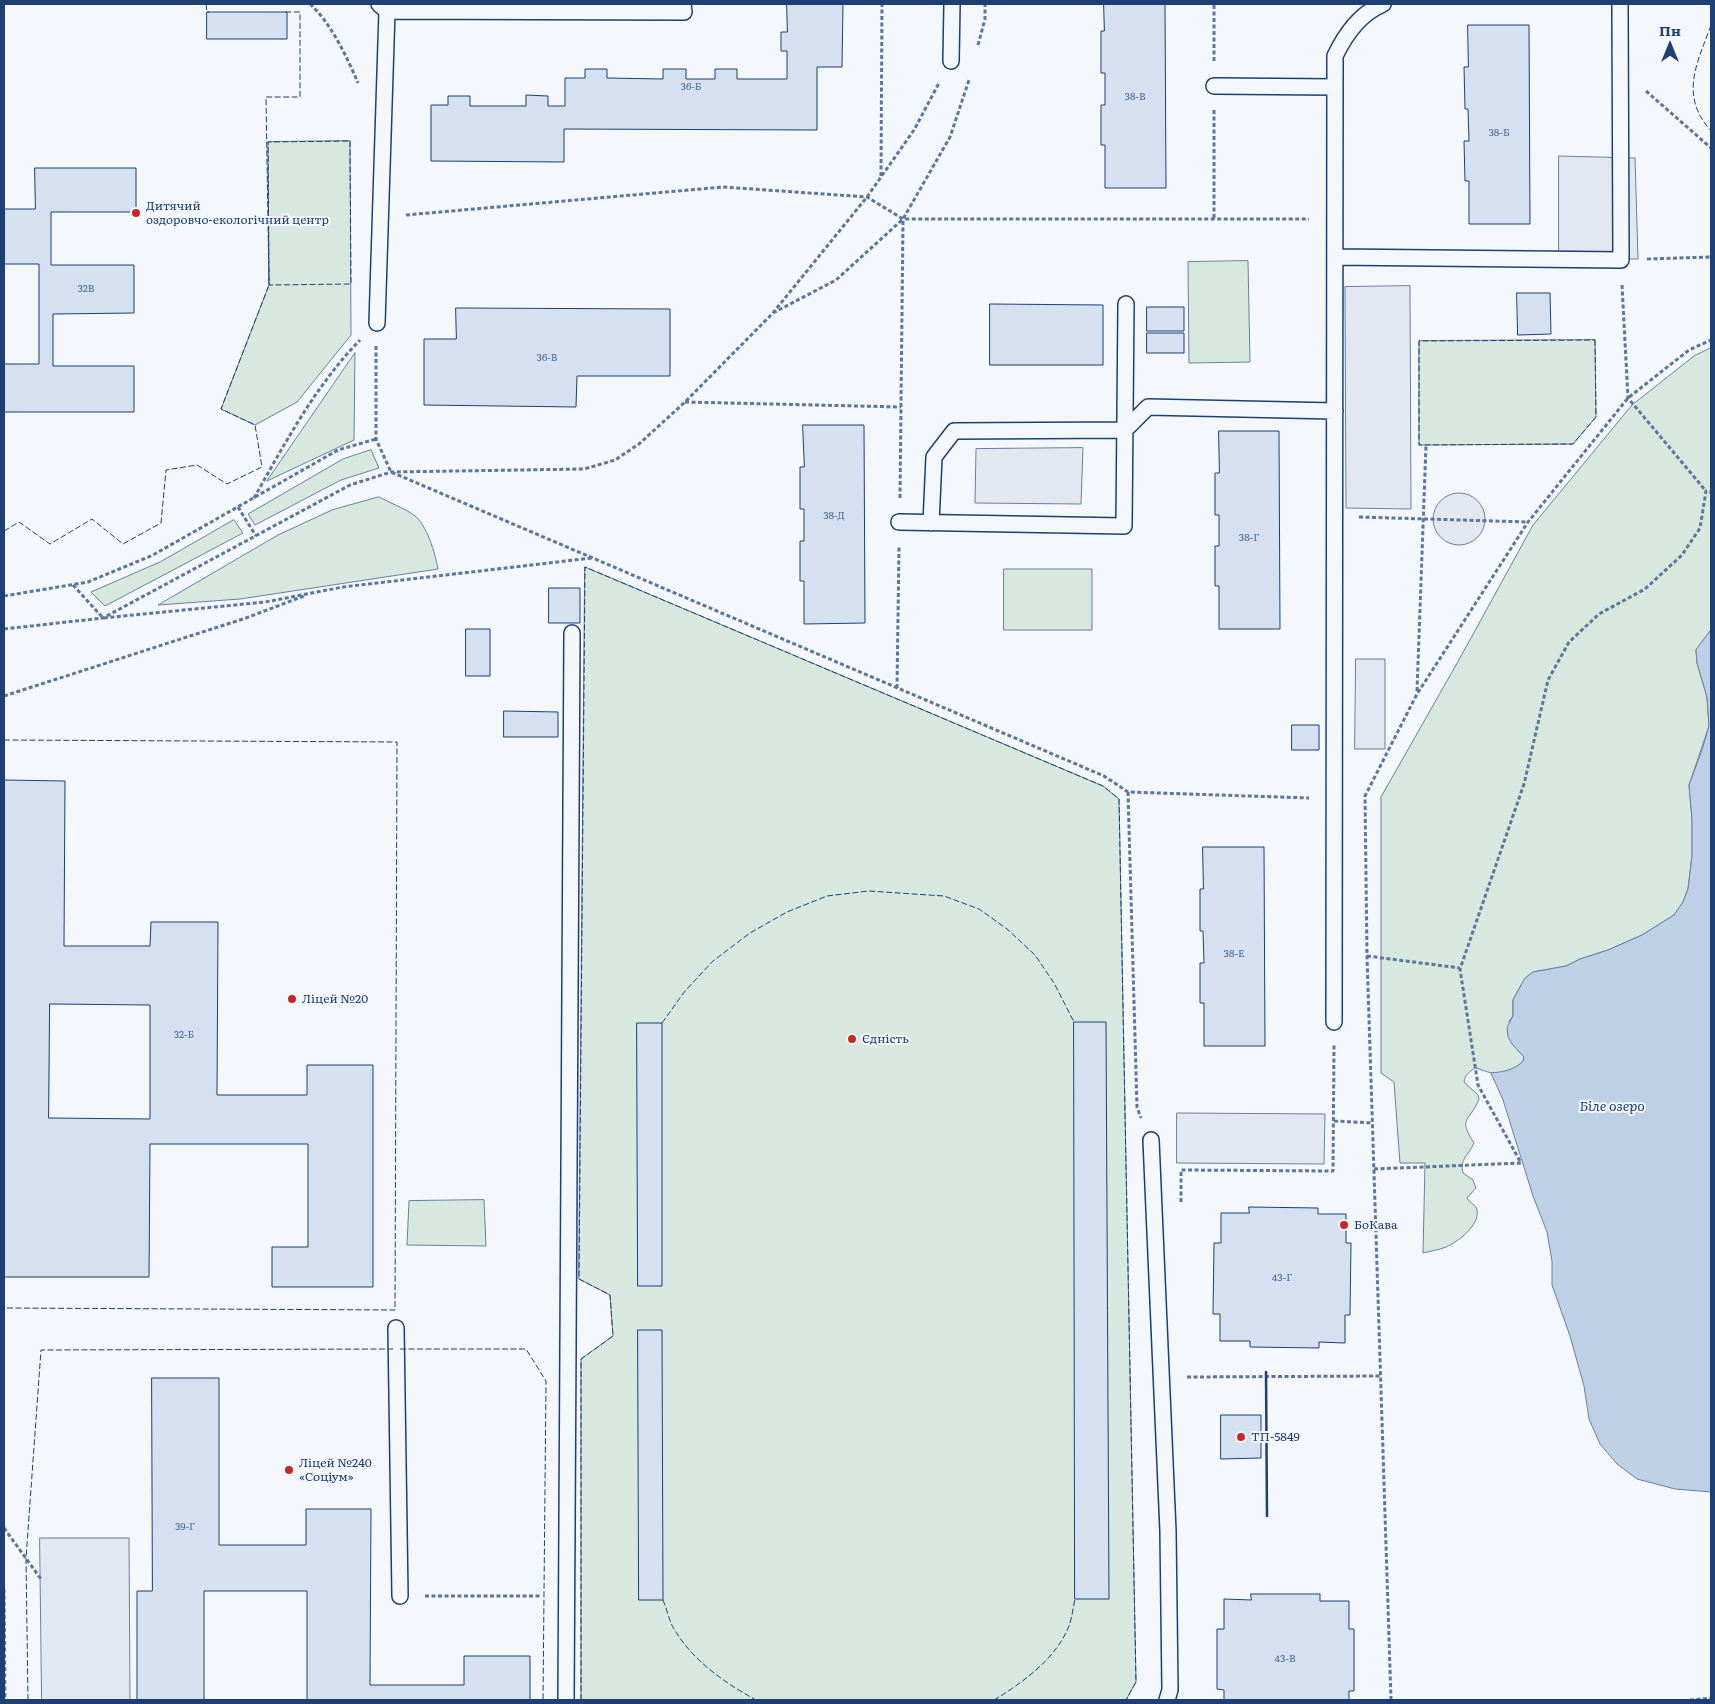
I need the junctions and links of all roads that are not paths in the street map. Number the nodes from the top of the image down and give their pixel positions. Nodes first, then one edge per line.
1 (683, 4) edge
2 (952, 4) edge
3 (1383, 4) edge
4 (1620, 4) edge
5 (383, 7) edge
6 (951, 61) road end
7 (1214, 86) dead end
8 (1335, 87) junction
9 (1335, 257) junction
10 (1126, 304) dead end
11 (377, 323) road end
12 (1335, 411) junction
13 (1125, 430) junction
14 (899, 522) road end
15 (931, 523) junction
16 (572, 633) dead end
17 (1334, 1022) road end
18 (1151, 1140) road end
19 (396, 1328) dead end
20 (400, 1596) road end
21 (566, 1700) edge
22 (1167, 1700) edge

1 - 5 lane
2 - 6 lane
3 - 8 lane
4 - 9 lane
5 - 11 lane
7 - 8 lane
8 - 9 lane
9 - 12 lane
10 - 13 lane
12 - 13 lane
12 - 17 lane
13 - 15 lane
13 - 15 lane
14 - 15 lane
16 - 21 lane
18 - 22 lane
19 - 20 lane

